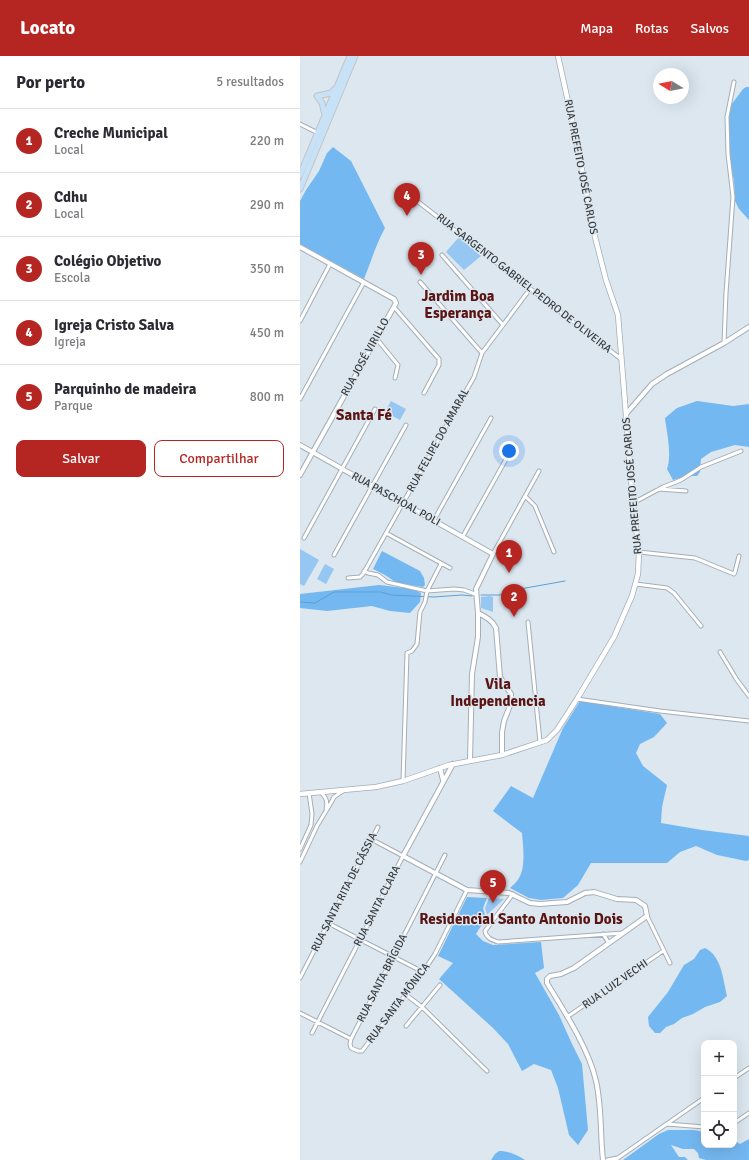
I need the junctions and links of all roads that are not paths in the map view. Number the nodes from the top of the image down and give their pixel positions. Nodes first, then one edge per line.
1 (350, 56) edge
2 (355, 56) edge
3 (558, 56) edge
4 (734, 82) dead end
5 (336, 87) junction
6 (325, 115) junction
7 (300, 124) edge
8 (318, 133) junction
9 (300, 175) edge
10 (300, 188) edge
11 (408, 194) dead end
12 (300, 247) edge
13 (442, 255) dead end
14 (330, 264) junction
15 (364, 282) junction
16 (420, 282) dead end
17 (530, 289) junction
18 (395, 305) junction
19 (300, 321) edge
20 (503, 325) junction
21 (749, 327) edge
22 (376, 337) junction
23 (724, 343) junction
24 (482, 353) junction
25 (621, 359) junction
26 (395, 378) dead end
27 (424, 393) dead end
28 (300, 399) edge
29 (375, 409) dead end
30 (626, 414) junction
31 (491, 418) dead end
32 (406, 425) dead end
33 (300, 445) edge
34 (514, 445) dead end
35 (741, 451) dead end
36 (312, 452) junction
37 (342, 469) junction
38 (539, 471) dead end
39 (300, 475) edge
40 (372, 485) junction
41 (657, 490) junction
42 (686, 491) dead end
43 (526, 497) junction
44 (403, 502) junction
45 (633, 503) junction
46 (434, 520) junction
47 (386, 533) junction
48 (463, 536) junction
49 (304, 538) dead end
50 (554, 552) dead end
51 (639, 552) junction
52 (493, 554) junction
53 (334, 555) dead end
54 (739, 556) dead end
55 (441, 564) junction
56 (450, 568) dead end
57 (364, 571) junction
58 (348, 578) dead end
59 (636, 584) junction
60 (426, 591) junction
61 (476, 594) junction
62 (478, 613) junction
63 (528, 622) dead end
64 (701, 626) dead end
65 (720, 652) dead end
66 (749, 696) edge
67 (577, 698) junction
68 (749, 721) edge
69 (540, 742) junction
70 (502, 754) junction
71 (470, 760) junction
72 (453, 764) junction
73 (440, 768) junction
74 (403, 781) junction
75 (444, 781) junction
76 (344, 791) junction
77 (321, 792) junction
78 (309, 793) junction
79 (300, 794) edge
80 (325, 812) junction
81 (378, 827) dead end
82 (371, 839) junction
83 (300, 849) edge
84 (445, 855) dead end
85 (403, 856) junction
86 (300, 862) edge
87 (435, 873) junction
88 (467, 890) junction
89 (513, 894) junction
90 (647, 916) junction
91 (328, 923) junction
92 (624, 933) junction
93 (603, 934) junction
94 (360, 939) junction
95 (609, 943) junction
96 (663, 951) junction
97 (393, 956) junction
98 (670, 963) dead end
99 (423, 972) junction
100 (300, 978) edge
101 (440, 985) dead end
102 (405, 994) junction
103 (422, 1007) junction
104 (300, 1013) edge
105 (567, 1017) junction
106 (318, 1022) junction
107 (406, 1026) dead end
108 (312, 1033) dead end
109 (351, 1039) junction
110 (749, 1068) edge
111 (488, 1071) dead end
112 (737, 1076) edge
113 (701, 1100) edge
114 (749, 1113) edge
115 (737, 1121) edge
116 (667, 1124) junction
117 (701, 1127) edge
118 (616, 1159) edge
119 (602, 1160) edge
120 (607, 1160) edge

1 - 5 main road
2 - 10 main road
3 - 25 main road, RUA PREFEITO JOSÉ CARLOS
4 - 23 street
5 - 6 main road
5 - 6 main road
6 - 8 main road
7 - 8 street
8 - 9 main road
11 - 17 street, RUA SARGENTO GABRIEL PEDRO DE OLIVEIRA
12 - 14 street
13 - 20 street
14 - 15 street
14 - 19 street
15 - 18 street
15 - 28 street
16 - 24 street
17 - 20 street, RUA FELIPE DO AMARAL
17 - 25 street, RUA SARGENTO GABRIEL PEDRO DE OLIVEIRA
18 - 22 street, RUA JOSÉ VIRILLO
18 - 27 street
20 - 24 street, RUA FELIPE DO AMARAL
21 - 23 street
22 - 26 street
22 - 36 street, RUA JOSÉ VIRILLO
23 - 30 street
24 - 44 street, RUA FELIPE DO AMARAL
25 - 30 main road, RUA PREFEITO JOSÉ CARLOS
29 - 37 street
30 - 45 main road, RUA PREFEITO JOSÉ CARLOS
31 - 46 street
32 - 40 street
33 - 36 street, RUA PASCHOAL POLI
34 - 48 street
35 - 41 street
36 - 37 street, RUA PASCHOAL POLI
36 - 39 street, RUA JOSÉ VIRILLO
37 - 40 street, RUA PASCHOAL POLI
37 - 49 street
38 - 43 street
40 - 44 street, RUA PASCHOAL POLI
40 - 53 street
41 - 42 street
41 - 45 street
43 - 50 street
43 - 52 street
44 - 46 street, RUA PASCHOAL POLI
44 - 47 street, RUA FELIPE DO AMARAL
45 - 51 main road, RUA PREFEITO JOSÉ CARLOS
46 - 48 street, RUA PASCHOAL POLI
47 - 55 street
47 - 57 street, RUA FELIPE DO AMARAL
48 - 52 street, RUA PASCHOAL POLI
51 - 54 street
51 - 59 main road, RUA PREFEITO JOSÉ CARLOS
52 - 61 street
55 - 56 street
55 - 60 street
57 - 58 street
57 - 60 street
59 - 64 street
59 - 67 main road, RUA PREFEITO JOSÉ CARLOS
60 - 61 street
60 - 74 street
61 - 62 street
62 - 70 street
62 - 71 street
63 - 69 street
65 - 66 street
67 - 68 street
67 - 69 main road, RUA PREFEITO JOSÉ CARLOS
69 - 70 main road, RUA PREFEITO JOSÉ CARLOS
70 - 71 main road, RUA PREFEITO JOSÉ CARLOS
71 - 72 main road, RUA PREFEITO JOSÉ CARLOS
72 - 73 main road, RUA PREFEITO JOSÉ CARLOS
72 - 75 street, RUA SANTA CLARA
73 - 74 main road, RUA PREFEITO JOSÉ CARLOS
73 - 75 street
74 - 76 main road, RUA PREFEITO JOSÉ CARLOS
75 - 85 street, RUA SANTA CLARA
76 - 77 main road, RUA PREFEITO JOSÉ CARLOS
76 - 80 street
77 - 78 main road, RUA PREFEITO JOSÉ CARLOS
77 - 80 street
78 - 79 main road, RUA PREFEITO JOSÉ CARLOS
78 - 83 street
80 - 86 street
81 - 82 street, RUA SANTA RITA DE CÁSSIA
82 - 85 street
82 - 91 street, RUA SANTA RITA DE CÁSSIA
84 - 87 street, RUA SANTA BRÍGIDA
85 - 87 street
85 - 94 street, RUA SANTA CLARA
87 - 88 street
87 - 97 street, RUA SANTA BRÍGIDA
88 - 89 street
88 - 99 street, RUA SANTA MÔNICA
89 - 90 street
89 - 93 street
90 - 92 street
90 - 96 street
91 - 94 street
91 - 100 street, RUA SANTA RITA DE CÁSSIA
92 - 93 street
92 - 95 street
93 - 95 street
94 - 97 street
94 - 106 street, RUA SANTA CLARA
95 - 105 street
96 - 98 street
96 - 105 street, RUA LUIZ VECHI
97 - 99 street
97 - 109 street, RUA SANTA BRÍGIDA
99 - 102 street, RUA SANTA MÔNICA
101 - 103 street
102 - 103 street
102 - 109 street, RUA SANTA MÔNICA
103 - 107 street
103 - 111 street
104 - 106 street
105 - 119 street
106 - 108 street, RUA SANTA CLARA
106 - 109 street
110 - 112 street
113 - 116 street
114 - 115 street
116 - 117 street
116 - 118 street
118 - 120 street

